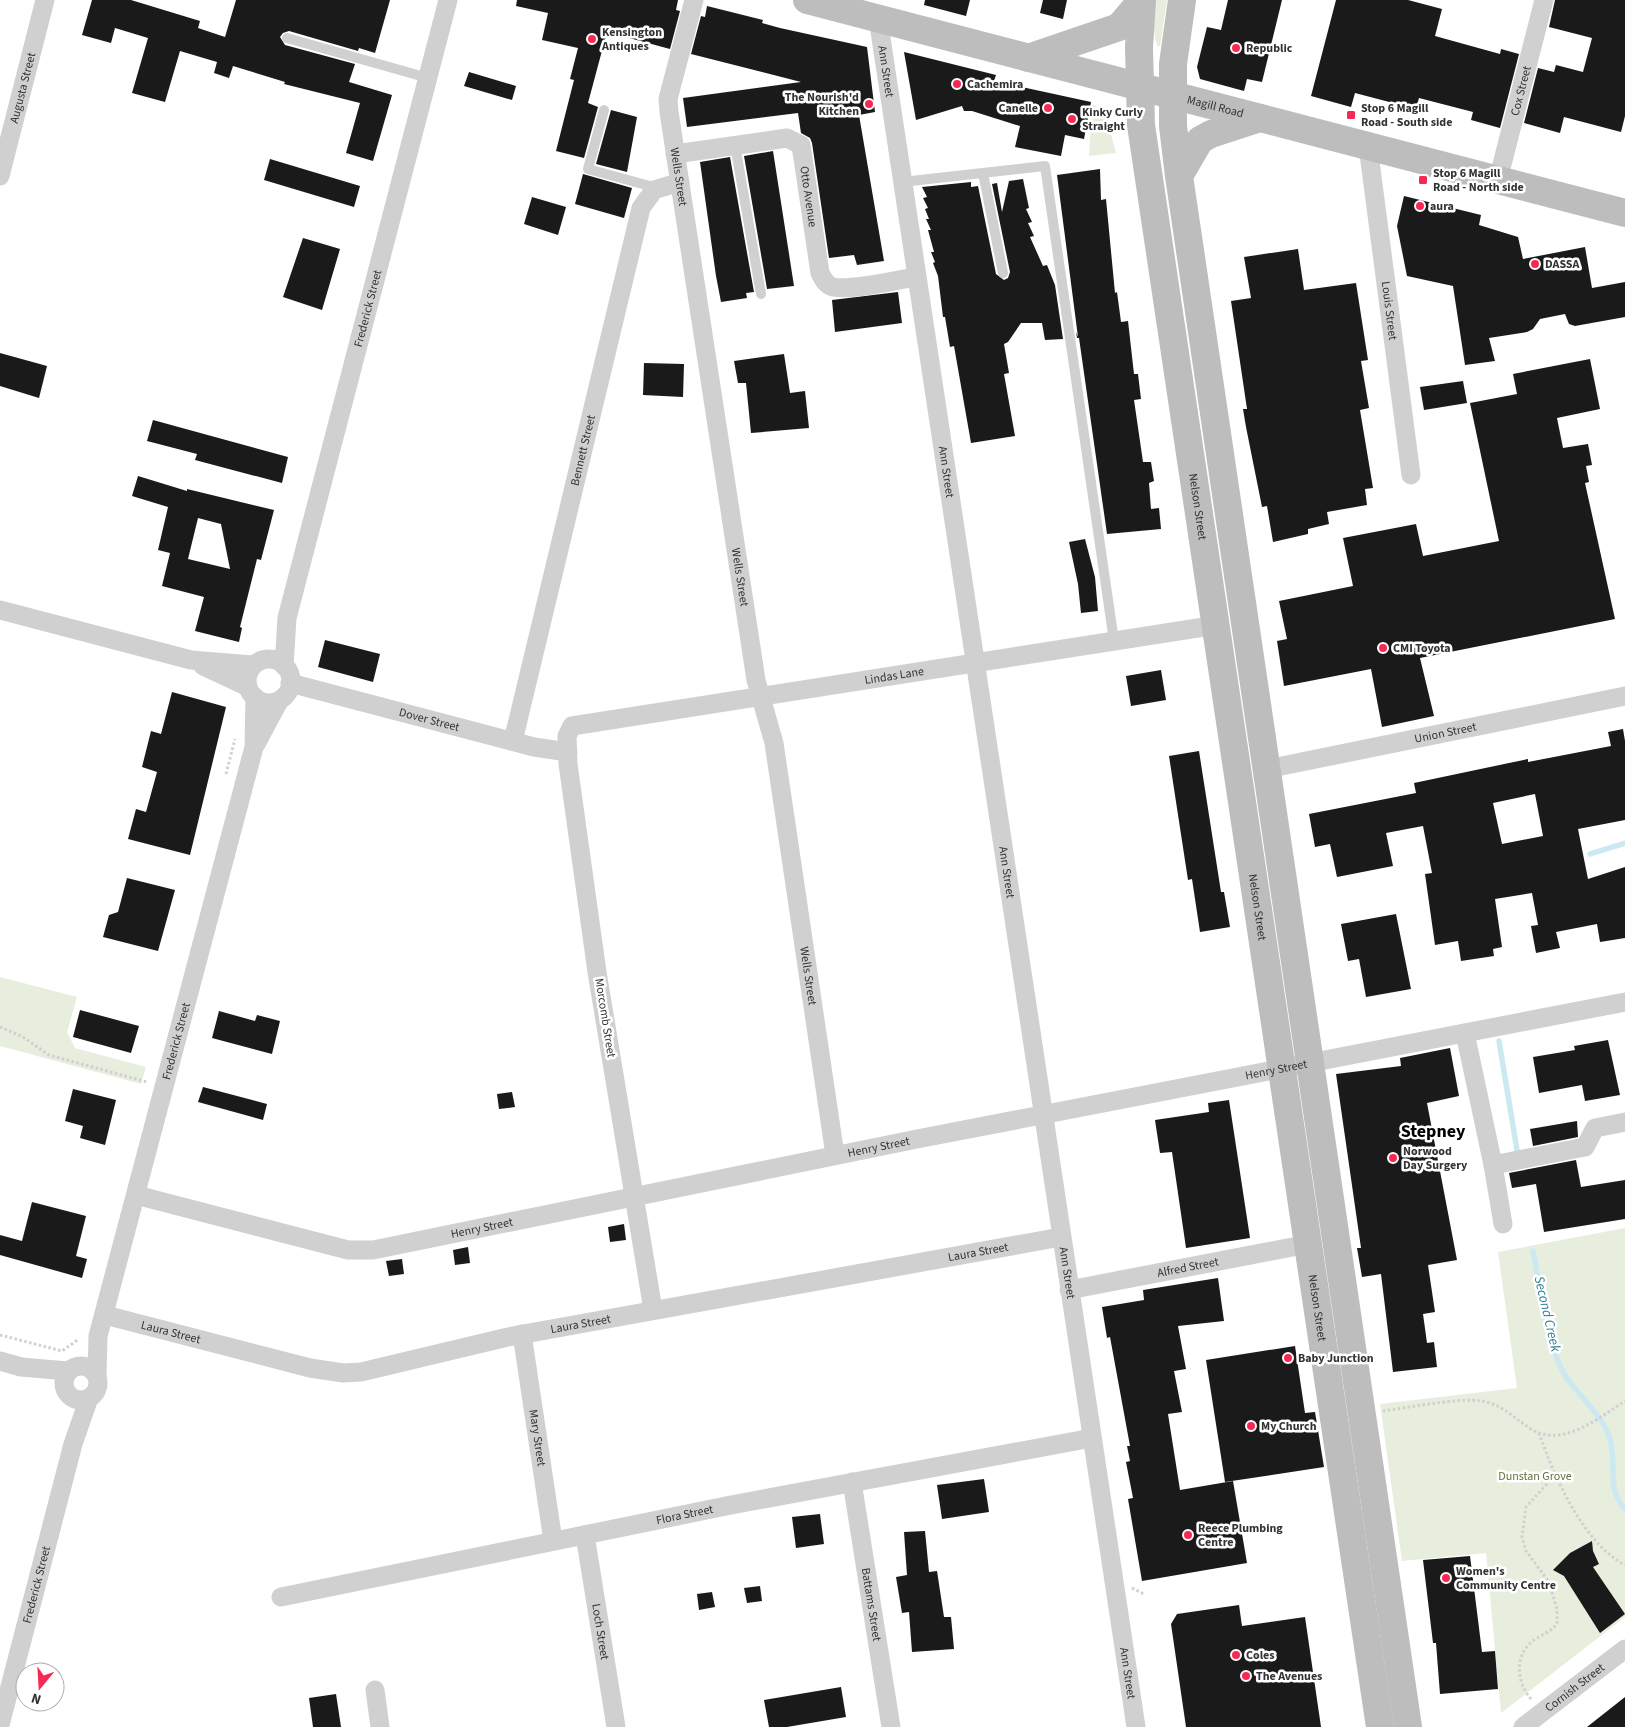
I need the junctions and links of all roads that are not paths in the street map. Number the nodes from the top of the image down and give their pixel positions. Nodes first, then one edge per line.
1 (45, 0) edge
2 (448, 0) edge
3 (694, 0) edge
4 (807, 0) edge
5 (1142, 0) edge
6 (1182, 0) edge
7 (1544, 0) edge
8 (878, 18) junction
9 (287, 38) dead end
10 (1028, 58) junction
11 (428, 78) junction
12 (1141, 87) junction
13 (1173, 95) junction
14 (604, 110) dead end
15 (1260, 118) junction
16 (735, 145) junction
17 (1368, 146) junction
18 (676, 154) junction
19 (983, 172) junction
20 (0, 176) edge
21 (1179, 176) junction
22 (1498, 180) junction
23 (680, 182) junction
24 (902, 182) junction
25 (658, 188) junction
26 (1625, 213) edge
27 (1003, 273) dead end
28 (916, 277) junction
29 (761, 294) dead end
30 (1411, 475) dead end
31 (0, 610) edge
32 (287, 618) junction
33 (1217, 625) junction
34 (1114, 641) junction
35 (191, 660) junction
36 (259, 662) junction
37 (974, 662) junction
38 (287, 674) junction
39 (251, 692) junction
40 (1625, 696) edge
41 (762, 698) junction
42 (279, 701) junction
43 (572, 726) joint
44 (513, 741) junction
45 (254, 747) junction
46 (568, 752) junction
47 (1266, 769) junction
48 (1239, 774) junction
49 (1625, 1002) edge
50 (1465, 1033) junction
51 (1311, 1064) junction
52 (1282, 1069) junction
53 (1042, 1114) junction
54 (1625, 1122) edge
55 (835, 1155) junction
56 (1493, 1165) junction
57 (136, 1195) junction
58 (634, 1196) junction
59 (1503, 1224) dead end
60 (1061, 1237) junction
61 (1337, 1239) junction
62 (1308, 1244) junction
63 (1069, 1290) junction
64 (653, 1310) junction
65 (104, 1315) junction
66 (522, 1334) junction
67 (90, 1337) junction
68 (0, 1362) edge
69 (21, 1367) junction
70 (71, 1369) junction
71 (97, 1375) junction
72 (68, 1394) junction
73 (89, 1398) junction
74 (1092, 1438) junction
75 (73, 1444) junction
76 (852, 1482) junction
77 (585, 1535) junction
78 (553, 1541) junction
79 (281, 1597) dead end
80 (1625, 1649) edge
81 (375, 1690) dead end
82 (0, 1725) edge
83 (380, 1727) edge
84 (616, 1727) edge
85 (891, 1727) edge
86 (1136, 1727) edge
87 (1380, 1727) edge
88 (1408, 1727) edge
89 (1523, 1727) edge

1 - 20 street, Augusta Street
2 - 11 street, Frederick Street
3 - 18 street, Wells Street
4 - 8 main road, Magill Road
5 - 10 main road
5 - 12 main road, Nelson Street
6 - 13 main road
7 - 22 street, Cox Street
8 - 10 main road, Magill Road
8 - 24 street, Ann Street
9 - 11 lane
10 - 12 main road, Magill Road
11 - 32 street, Frederick Street
12 - 13 main road, Magill Road
12 - 33 main road, Nelson Street
13 - 15 main road, Magill Road
13 - 21 main road
14 - 25 lane
15 - 17 main road, Magill Road
15 - 21 main road
16 - 18 street, Otto Avenue
16 - 28 street, Otto Avenue
16 - 29 lane
17 - 22 main road, Magill Road
17 - 30 street, Louis Street
18 - 23 street, Wells Street
19 - 24 lane
19 - 27 lane
19 - 34 lane
21 - 47 main road
22 - 26 main road, Magill Road
23 - 25 street
23 - 41 street, Wells Street
24 - 28 street, Ann Street
25 - 44 street, Bennett Street
28 - 37 street, Ann Street
31 - 35 street
32 - 36 street, Frederick Street
32 - 38 street, Frederick Street
33 - 34 street, Lindas Lane
33 - 48 main road, Nelson Street
34 - 37 street, Lindas Lane
35 - 36 street
35 - 39 street
36 - 38 street
36 - 39 street
37 - 41 street, Lindas Lane
37 - 53 street, Ann Street
38 - 42 street
38 - 44 street, Dover Street
39 - 42 street
39 - 45 street, Frederick Street
40 - 47 street, Union Street
41 - 43 street, Lindas Lane
41 - 55 street, Wells Street
42 - 45 street, Frederick Street
43 - 46 street, Morcomb Street
44 - 46 street, Dover Street
45 - 57 street, Frederick Street
46 - 58 street, Morcomb Street
47 - 48 main road
47 - 51 main road
48 - 52 main road, Nelson Street
49 - 50 street, Henry Street
50 - 51 street, Henry Street
50 - 56 street
51 - 52 street, Henry Street
51 - 61 main road
52 - 53 street, Henry Street
52 - 62 main road, Nelson Street
53 - 55 street, Henry Street
53 - 60 street, Ann Street
54 - 56 street
55 - 58 street, Henry Street
56 - 59 street
57 - 58 street, Henry Street
57 - 65 street, Frederick Street
58 - 64 street, Morcomb Street
60 - 63 street, Ann Street
60 - 64 street, Laura Street
61 - 62 main road
61 - 88 main road
62 - 63 street, Alfred Street
62 - 87 main road, Nelson Street
63 - 74 street, Ann Street
64 - 66 street, Laura Street
65 - 66 street, Laura Street
65 - 67 street, Frederick Street
66 - 78 street, Mary Street
67 - 70 street, Frederick Street
67 - 71 street, Frederick Street
68 - 69 street
69 - 70 street
69 - 72 street
70 - 71 street
70 - 72 street
71 - 73 street
72 - 73 street
72 - 75 street, Frederick Street
73 - 75 street, Frederick Street
74 - 76 street, Flora Street
74 - 86 street, Ann Street
75 - 82 street, Frederick Street
76 - 77 street, Flora Street
76 - 85 street, Battams Street
77 - 78 street, Flora Street
77 - 84 street, Loch Street
78 - 79 street, Flora Street
80 - 89 street, Cornish Street
81 - 83 street

